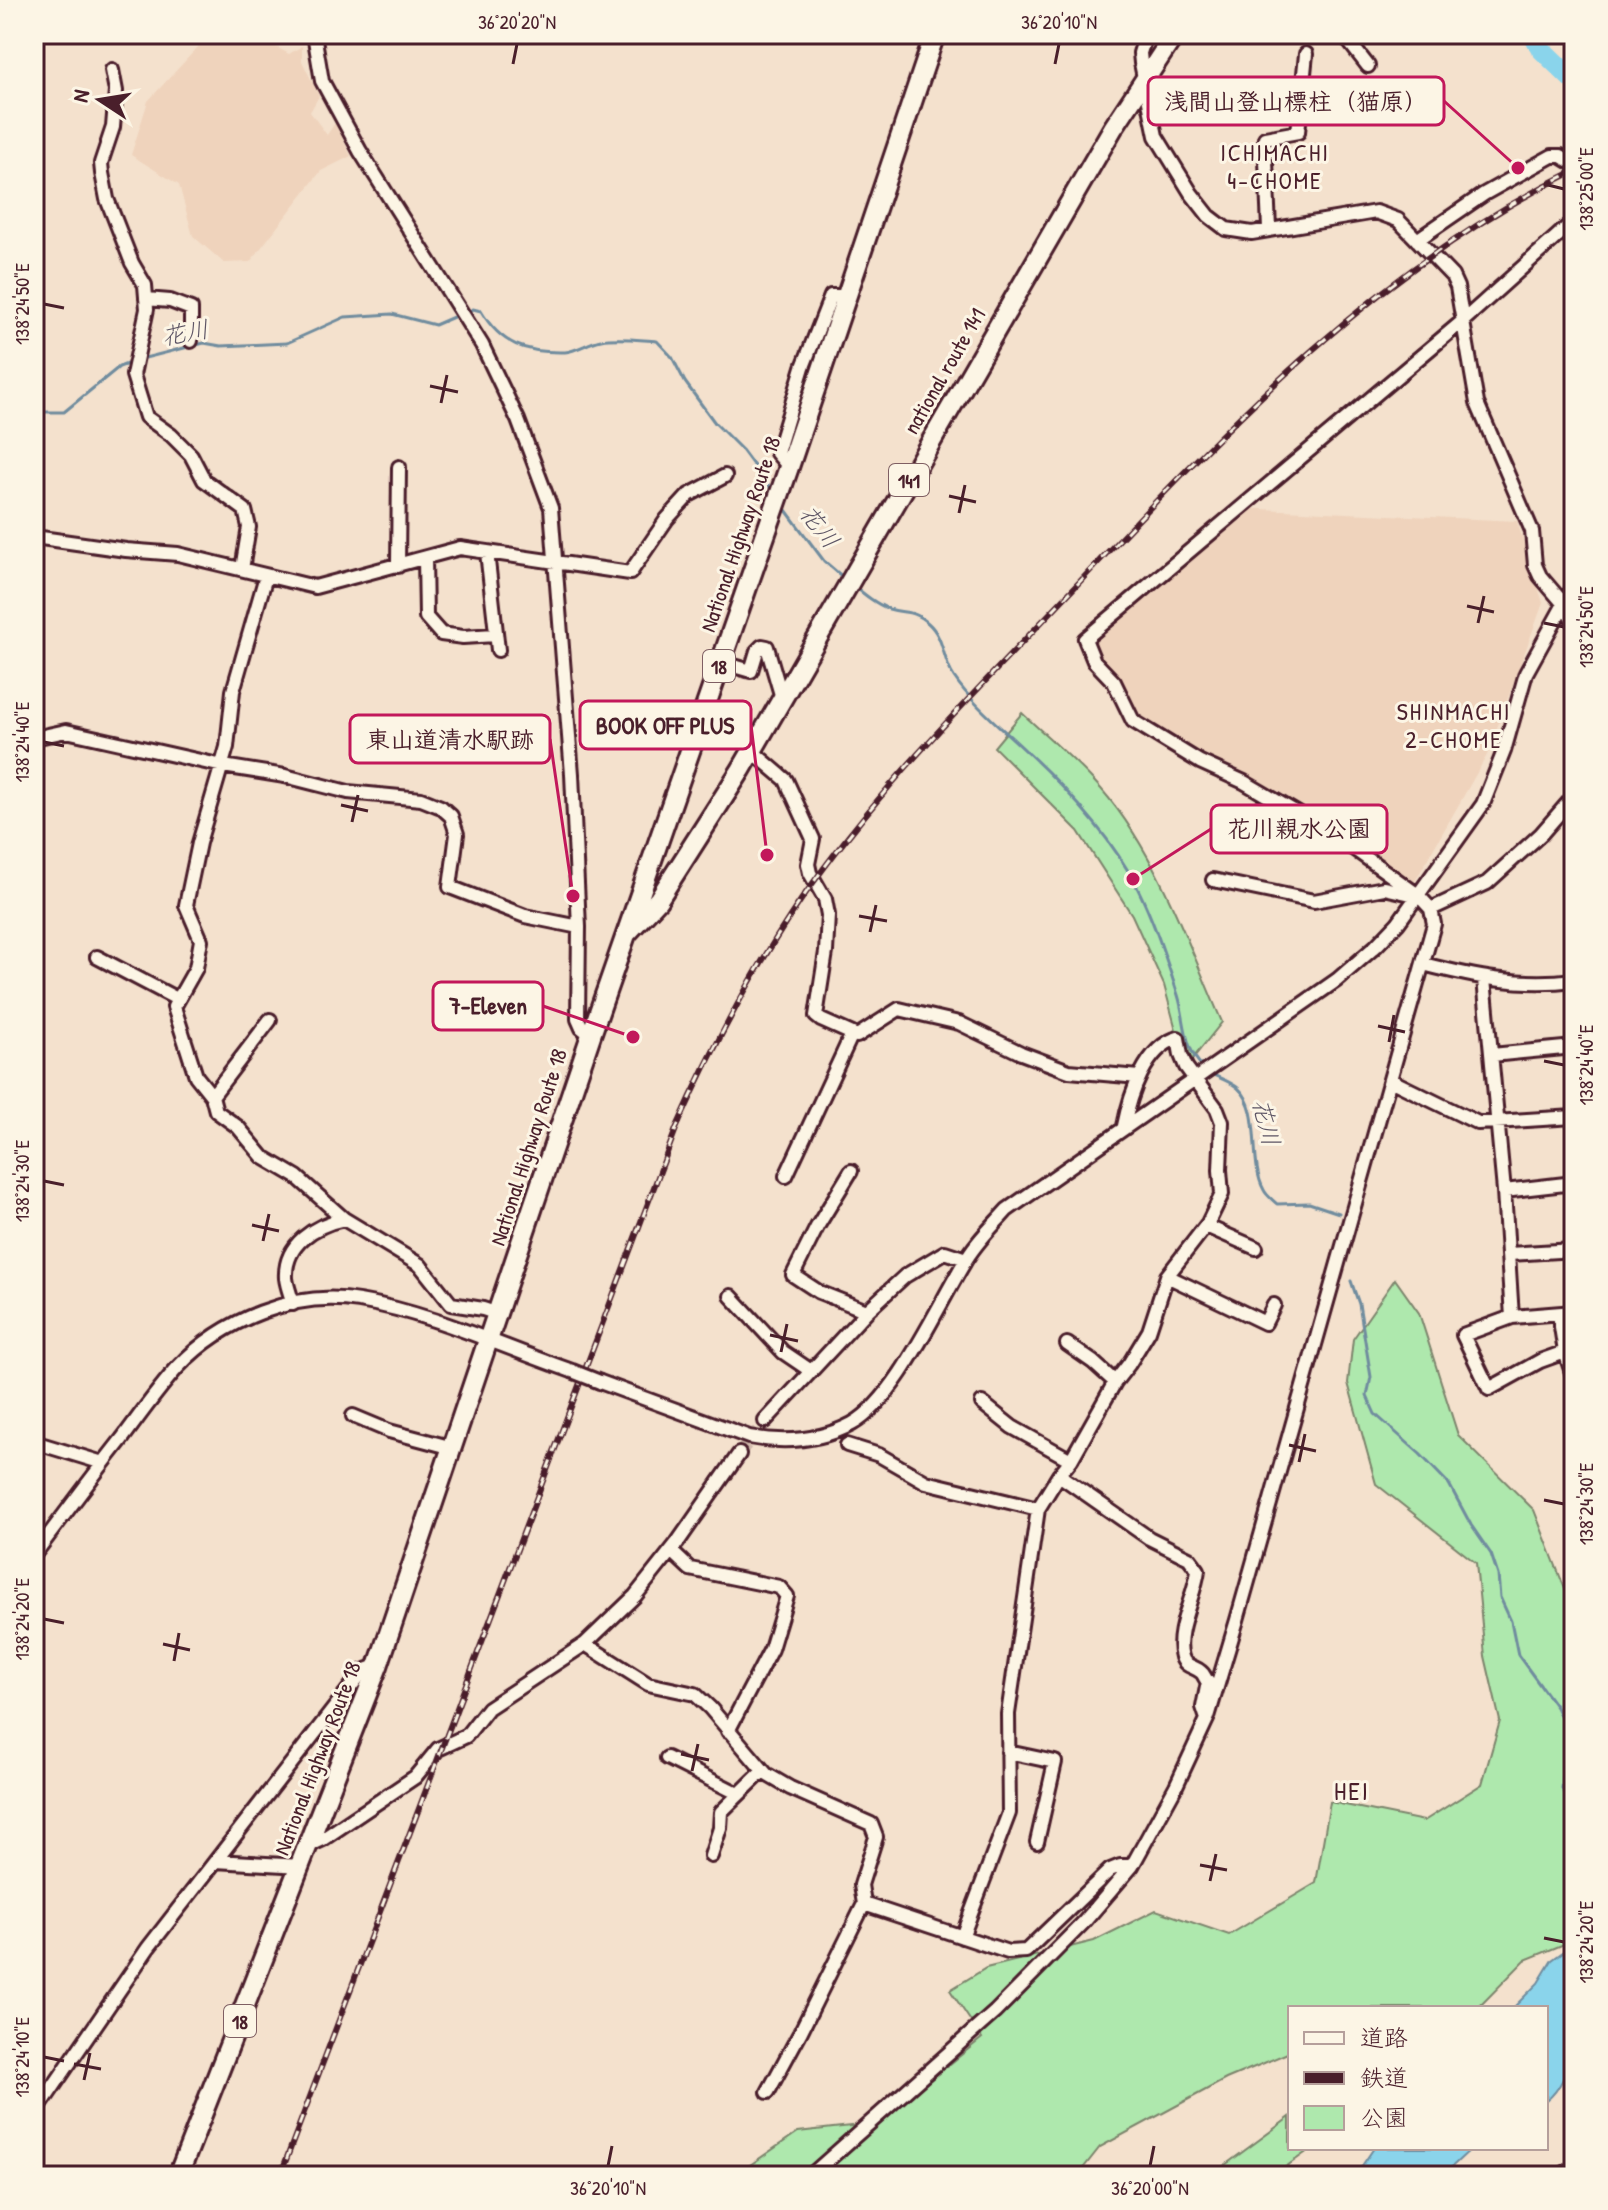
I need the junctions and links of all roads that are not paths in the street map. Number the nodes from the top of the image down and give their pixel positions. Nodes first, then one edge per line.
1 (37, 34) edge
2 (314, 34) edge
3 (935, 34) edge
4 (1146, 34) edge
5 (1175, 34) edge
6 (1343, 34) edge
7 (34, 40) edge
8 (1306, 54) dead end
9 (1368, 66) dead end
10 (112, 70) dead end
11 (1145, 79) junction
12 (1574, 164) edge
13 (1574, 221) edge
14 (1269, 229) junction
15 (1417, 240) junction
16 (146, 299) junction
17 (1464, 320) junction
18 (191, 341) dead end
19 (399, 467) dead end
20 (725, 476) dead end
21 (34, 537) edge
22 (487, 552) junction
23 (425, 558) junction
24 (557, 564) junction
25 (398, 566) junction
26 (242, 569) junction
27 (266, 576) junction
28 (1574, 586) edge
29 (1563, 603) junction
30 (1574, 621) edge
31 (495, 635) junction
32 (498, 650) dead end
33 (720, 662) junction
34 (782, 698) junction
35 (34, 738) edge
36 (752, 751) junction
37 (223, 766) junction
38 (1574, 796) edge
39 (649, 865) junction
40 (672, 880) junction
41 (1213, 880) dead end
42 (1418, 895) junction
43 (1431, 909) junction
44 (579, 927) junction
45 (626, 934) junction
46 (97, 957) dead end
47 (1423, 964) junction
48 (1484, 979) junction
49 (1574, 980) edge
50 (177, 999) junction
51 (270, 1020) dead end
52 (852, 1034) junction
53 (591, 1035) junction
54 (1574, 1047) edge
55 (1492, 1055) junction
56 (1199, 1076) junction
57 (1139, 1077) junction
58 (1390, 1080) junction
59 (212, 1096) junction
60 (1574, 1117) edge
61 (1498, 1123) junction
62 (1124, 1126) junction
63 (851, 1171) dead end
64 (786, 1176) dead end
65 (1574, 1183) edge
66 (1504, 1191) junction
67 (344, 1219) junction
68 (1206, 1226) junction
69 (1256, 1248) dead end
70 (1574, 1250) edge
71 (1509, 1254) junction
72 (966, 1259) junction
73 (1167, 1276) junction
74 (731, 1296) dead end
75 (293, 1304) junction
76 (1274, 1305) dead end
77 (867, 1311) junction
78 (1574, 1312) edge
79 (498, 1314) junction
80 (1559, 1314) junction
81 (1512, 1317) junction
82 (489, 1341) junction
83 (1067, 1344) dead end
84 (1565, 1352) junction
85 (811, 1371) junction
86 (1574, 1378) edge
87 (1115, 1382) junction
88 (982, 1403) dead end
89 (353, 1416) dead end
90 (765, 1421) tunnel mouth
91 (34, 1442) edge
92 (847, 1445) dead end
93 (453, 1448) junction
94 (739, 1454) tunnel mouth
95 (1071, 1460) junction
96 (103, 1463) junction
97 (1059, 1475) junction
98 (1038, 1509) junction
99 (671, 1551) junction
100 (34, 1555) edge
101 (585, 1644) junction
102 (378, 1666) junction
103 (1208, 1717) junction
104 (728, 1731) junction
105 (1008, 1752) junction
106 (667, 1758) dead end
107 (763, 1771) junction
108 (739, 1794) junction
109 (1037, 1842) dead end
110 (308, 1846) junction
111 (711, 1856) dead end
112 (216, 1861) junction
113 (301, 1866) junction
114 (1132, 1866) junction
115 (864, 1904) junction
116 (962, 1937) junction
117 (768, 2092) dead end
118 (34, 2115) edge
119 (178, 2176) edge
120 (810, 2176) edge

1 - 7 street
2 - 24 street
3 - 33 highway, National Highway Route 18 / 18
4 - 11 street
5 - 11 highway, national route 141 / 141
6 - 9 street
8 - 14 street
10 - 16 street
11 - 14 street
11 - 34 highway, national route 141 / 141
12 - 15 street
13 - 17 street
14 - 15 street
15 - 17 street
16 - 18 street
16 - 26 street
17 - 29 street
17 - 42 street
19 - 25 street
20 - 24 street
21 - 26 street
22 - 23 street
22 - 24 street
22 - 31 street
23 - 25 street
23 - 31 street
24 - 44 street
25 - 27 street
26 - 27 street
27 - 37 street
28 - 29 street
29 - 30 street
29 - 42 street
31 - 32 street
33 - 34 street
33 - 39 highway, National Highway Route 18 / 18
34 - 36 highway, national route 141 / 141
35 - 37 street
36 - 40 highway, national route 141 / 141
36 - 52 street
37 - 44 street
37 - 50 street
38 - 43 street
39 - 40 highway
39 - 45 highway, National Highway Route 18 / 18
40 - 45 highway, national route 141 / 141
41 - 42 street
42 - 43 street
42 - 56 street
43 - 47 street
44 - 53 street
45 - 53 highway, National Highway Route 18 / 18
46 - 50 street
47 - 48 street
47 - 58 street
48 - 49 street
48 - 55 street
50 - 59 street
51 - 59 street
52 - 57 street
52 - 64 street
53 - 79 highway, National Highway Route 18 / 18
54 - 55 street
55 - 61 street
56 - 57 street
56 - 62 street
56 - 68 street
57 - 62 street
58 - 61 street
58 - 103 street
59 - 67 street
60 - 61 street
61 - 66 street
62 - 72 street
63 - 77 street
65 - 66 street
66 - 71 street
67 - 75 street
67 - 79 street
68 - 69 street
68 - 73 street
70 - 71 street
71 - 81 street
72 - 77 street
72 - 82 street, bridge
73 - 76 street
73 - 87 street
74 - 85 street
75 - 82 street
75 - 96 street
77 - 85 street
78 - 80 street
79 - 82 highway, National Highway Route 18 / 18
80 - 81 street
80 - 84 street
81 - 84 street
82 - 93 highway, National Highway Route 18 / 18
83 - 87 street
84 - 86 street
85 - 90 street
87 - 95 street
88 - 95 street
89 - 93 street
91 - 96 street
92 - 98 street
93 - 102 highway, National Highway Route 18 / 18
94 - 99 street
95 - 97 street
96 - 100 street
97 - 98 street
97 - 103 street
98 - 105 street
99 - 101 street
99 - 104 street
101 - 104 street
101 - 110 street
102 - 110 highway, National Highway Route 18 / 18
102 - 112 street
103 - 114 street
104 - 107 street
105 - 109 street
105 - 116 street
106 - 108 street
107 - 108 street
107 - 115 street
108 - 111 street
110 - 113 highway, National Highway Route 18 / 18
112 - 113 street
112 - 118 street
113 - 119 highway, National Highway Route 18 / 18
114 - 116 street
114 - 120 street
115 - 116 street
115 - 117 street

